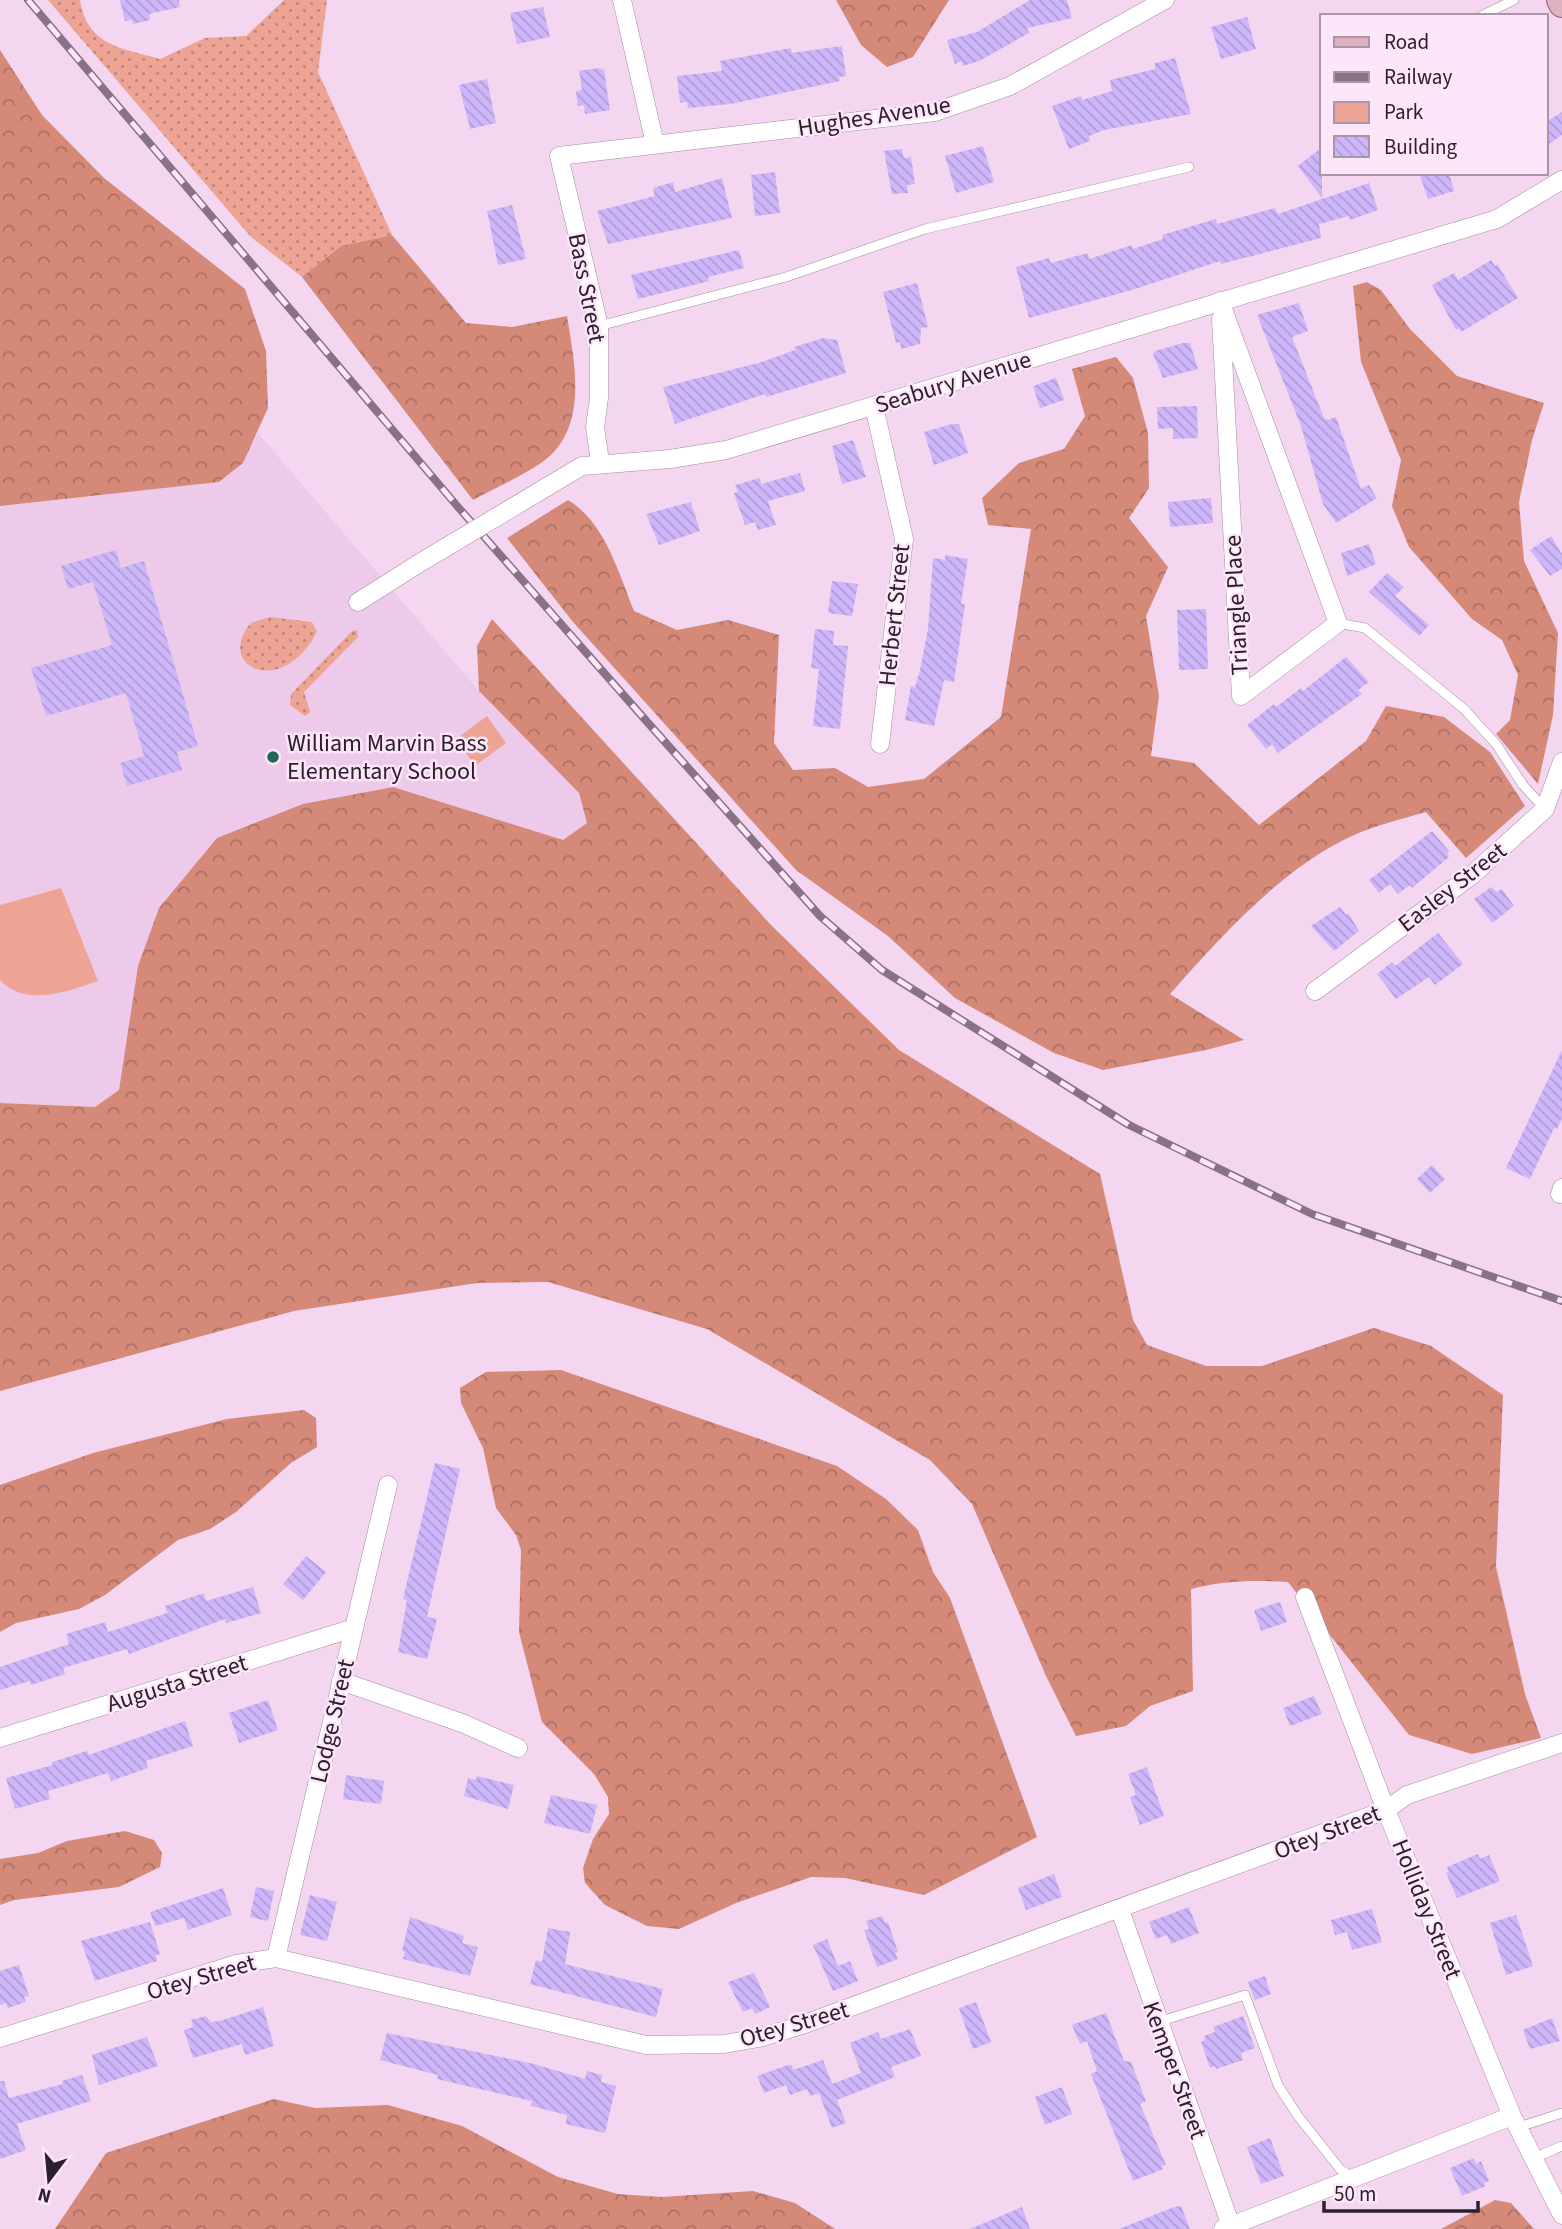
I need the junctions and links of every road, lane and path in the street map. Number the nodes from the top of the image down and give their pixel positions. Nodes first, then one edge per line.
1 (622, 0) edge
2 (1165, 0) edge
3 (1514, 0) edge
4 (1485, 14) edge
5 (655, 144) junction
6 (559, 156) joint
7 (1189, 167) dead end
8 (1562, 180) edge
9 (1220, 301) junction
10 (599, 326) junction
11 (874, 406) junction
12 (600, 462) junction
13 (358, 602) dead end
14 (1338, 623) junction
15 (880, 744) dead end
16 (1562, 762) edge
17 (1545, 809) junction
18 (1562, 819) edge
19 (1315, 991) dead end
20 (388, 1485) dead end
21 (1305, 1597) dead end
22 (354, 1628) junction
23 (341, 1681) junction
24 (0, 1738) edge
25 (1562, 1743) edge
26 (518, 1748) dead end
27 (1387, 1810) junction
28 (1120, 1910) junction
29 (276, 1958) junction
30 (1158, 2022) junction
31 (0, 2038) edge
32 (1562, 2113) edge
33 (1516, 2122) junction
34 (1562, 2146) edge
35 (1534, 2158) junction
36 (1355, 2179) junction
37 (1562, 2215) edge
38 (1229, 2228) edge

1 - 5 street
2 - 5 street, Hughes Avenue
3 - 4 lane
5 - 6 street, Hughes Avenue
6 - 10 street, Bass Street
7 - 10 lane
8 - 9 street, Seabury Avenue
9 - 11 street, Seabury Avenue
9 - 14 street
9 - 14 street, Triangle Place
10 - 12 street, Bass Street
11 - 12 street, Seabury Avenue
11 - 15 street, Herbert Street
12 - 13 street, Seabury Avenue, bridge
14 - 17 lane
16 - 17 street, Easley Street
17 - 18 street
17 - 19 street, Easley Street
20 - 22 street, Lodge Street
21 - 27 street, Holliday Street
22 - 23 street, Lodge Street
22 - 24 street, Augusta Street
23 - 26 street
23 - 29 street, Lodge Street
25 - 27 street, Otey Street
27 - 28 street, Otey Street
27 - 33 street, Holliday Street
28 - 29 street, Otey Street
28 - 30 street, Kemper Street
29 - 31 street, Otey Street
30 - 36 lane
30 - 38 street, Kemper Street
32 - 33 lane
33 - 35 street, Holliday Street
33 - 36 street
34 - 35 lane
35 - 37 street, Holliday Street
36 - 38 street

